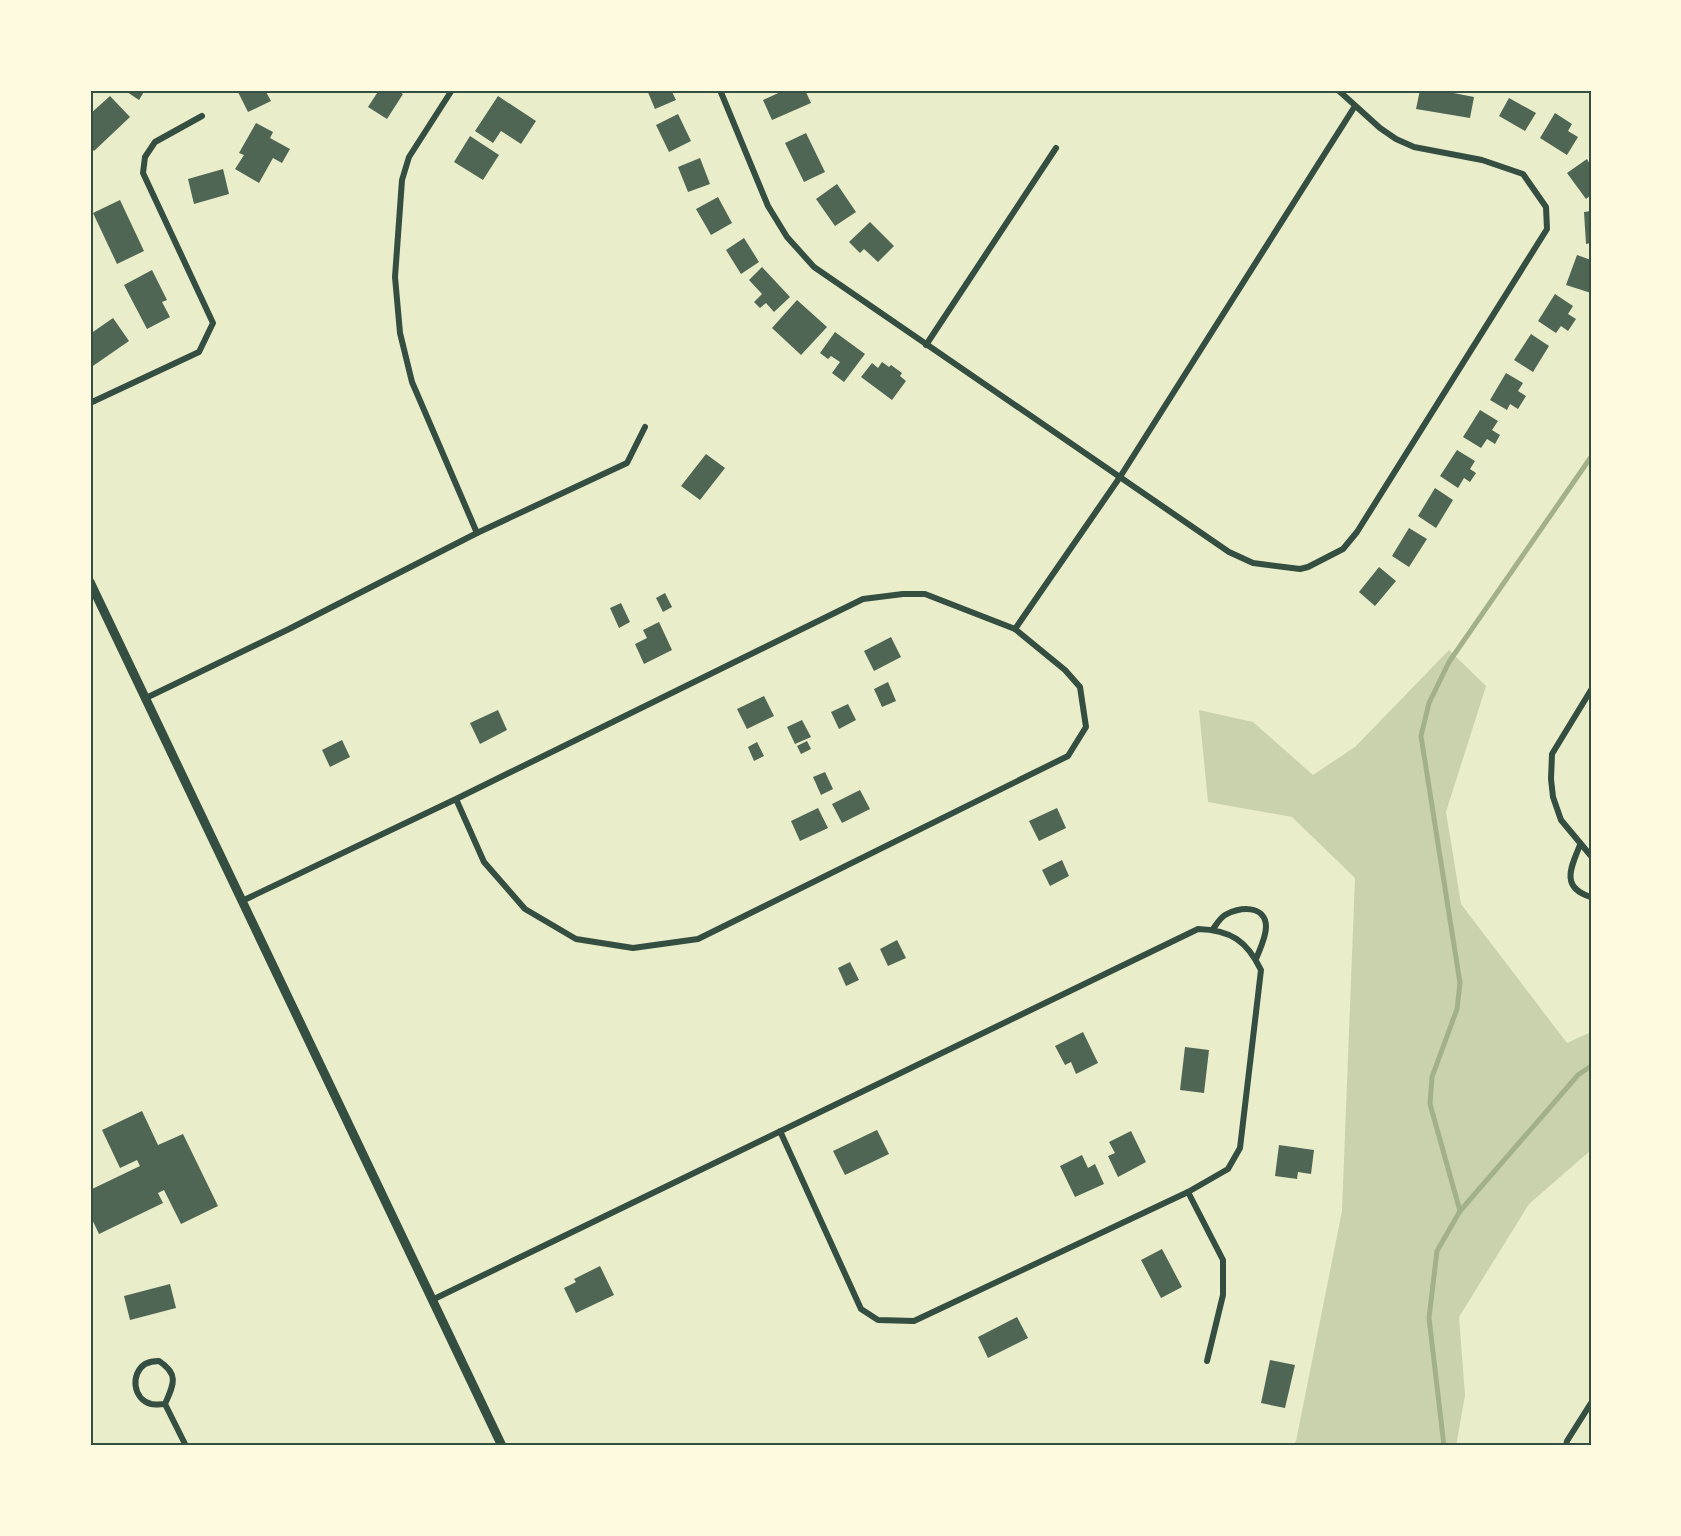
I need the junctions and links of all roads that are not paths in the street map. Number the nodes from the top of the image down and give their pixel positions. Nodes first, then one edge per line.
1 (452, 90) edge
2 (720, 90) edge
3 (1338, 90) edge
4 (1355, 106) junction
5 (202, 116) dead end
6 (1056, 148) dead end
7 (926, 345) junction
8 (90, 404) edge
9 (645, 428) dead end
10 (1120, 477) junction
11 (477, 533) junction
12 (90, 582) edge
13 (1015, 629) junction
14 (1591, 690) edge
15 (146, 698) junction
16 (456, 799) junction
17 (1580, 844) junction
18 (1591, 856) edge
19 (1591, 897) edge
20 (242, 901) junction
21 (1213, 929) junction
22 (1256, 959) junction
23 (780, 1131) junction
24 (1188, 1192) junction
25 (432, 1300) junction
26 (1207, 1360) dead end
27 (1591, 1403) edge
28 (165, 1404) junction
29 (186, 1446) edge
30 (502, 1446) edge
31 (1566, 1446) edge

1 - 11 street
2 - 7 street
3 - 4 street
4 - 10 street
4 - 10 street
5 - 8 street
6 - 7 street
7 - 10 street
9 - 11 street
10 - 13 street
11 - 15 street
12 - 15 street
13 - 16 street
13 - 16 street
14 - 17 street
15 - 20 street
16 - 20 street
17 - 18 street
17 - 19 street
20 - 25 street
21 - 22 street
21 - 22 street
21 - 23 street
22 - 24 street
23 - 24 street
23 - 25 street
24 - 26 street
25 - 30 street
27 - 31 street
28 - 28 street
28 - 29 street

